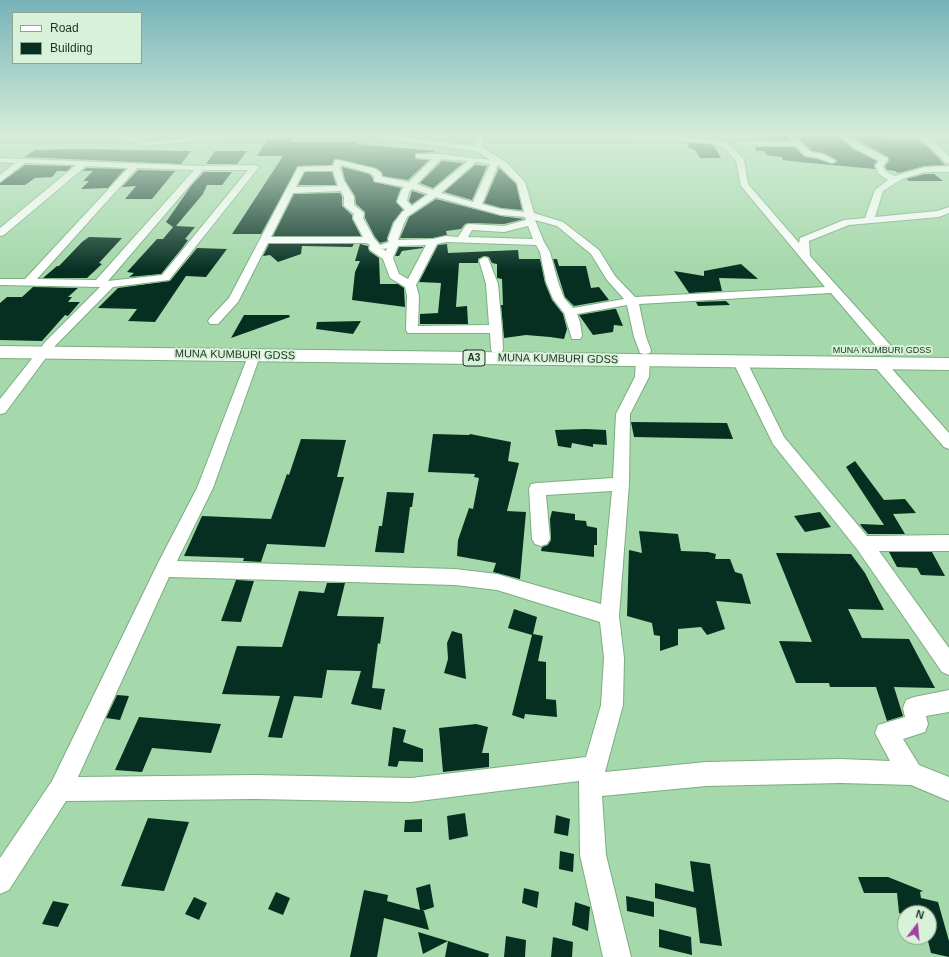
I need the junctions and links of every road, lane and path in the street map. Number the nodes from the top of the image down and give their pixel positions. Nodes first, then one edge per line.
1 (63, 181) edge
2 (121, 181) edge
3 (190, 181) edge
4 (244, 181) edge
5 (295, 181) edge
6 (341, 181) edge
7 (386, 181) edge
8 (414, 181) edge
9 (450, 181) edge
10 (490, 181) edge
11 (519, 181) edge
12 (743, 181) edge
13 (893, 181) edge
14 (410, 185) junction
15 (344, 188) junction
16 (290, 190) junction
17 (434, 193) junction
18 (476, 206) junction
19 (411, 210) junction
20 (949, 210) edge
21 (530, 219) junction
22 (870, 220) junction
23 (0, 233) edge
24 (264, 240) junction
25 (461, 240) junction
26 (433, 242) junction
27 (539, 242) junction
28 (372, 244) junction
29 (394, 244) junction
30 (805, 257) junction
31 (388, 258) junction
32 (484, 260) dead end
33 (0, 282) edge
34 (28, 283) junction
35 (104, 284) junction
36 (410, 285) junction
37 (832, 290) junction
38 (632, 301) junction
39 (570, 312) junction
40 (214, 321) dead end
41 (496, 328) junction
42 (576, 336) dead end
43 (0, 343) edge
44 (46, 348) junction
45 (497, 349) junction
46 (0, 352) edge
47 (949, 352) edge
48 (644, 355) junction
49 (254, 356) junction
50 (884, 357) junction
51 (740, 362) junction
52 (949, 364) edge
53 (0, 409) edge
54 (949, 443) edge
55 (621, 484) junction
56 (541, 539) dead end
57 (949, 543) edge
58 (863, 544) junction
59 (164, 569) junction
60 (609, 616) junction
61 (949, 665) edge
62 (949, 701) edge
63 (912, 773) junction
64 (592, 776) junction
65 (60, 789) junction
66 (949, 789) edge
67 (0, 881) edge
68 (617, 957) edge

1 - 23 street
2 - 34 street
3 - 35 street
4 - 35 street
5 - 16 street
6 - 15 street
7 - 14 street
8 - 14 street
9 - 17 street
10 - 18 street
11 - 21 street
12 - 30 street
13 - 22 street
14 - 17 street
14 - 19 street
15 - 16 street
15 - 28 street
16 - 24 street
17 - 18 street
17 - 19 street
18 - 21 street
19 - 29 street
20 - 22 street
21 - 25 street
21 - 27 street
21 - 38 street
22 - 30 street
24 - 28 street
24 - 40 street
25 - 26 street
25 - 27 street
26 - 29 street
26 - 36 street
27 - 39 street
28 - 29 street
28 - 31 street
29 - 31 street
30 - 37 street
31 - 36 street
32 - 41 street
33 - 34 street
34 - 35 street
35 - 44 street
36 - 41 street
37 - 38 street
37 - 50 street
38 - 39 street
38 - 48 street
39 - 42 street
41 - 45 street
43 - 44 highway, MUNA KUMBURI GDSS / A3
44 - 45 highway, MUNA KUMBURI GDSS / A3
44 - 46 highway, MUNA KUMBURI GDSS / A3
44 - 49 highway, MUNA KUMBURI GDSS / A3
44 - 53 street
45 - 48 highway, MUNA KUMBURI GDSS / A3
47 - 50 highway, MUNA KUMBURI GDSS / A3
48 - 49 highway, MUNA KUMBURI GDSS / A3
48 - 50 highway, MUNA KUMBURI GDSS / A3
48 - 51 highway, MUNA KUMBURI GDSS / A3
48 - 55 street
49 - 59 street
50 - 51 highway, MUNA KUMBURI GDSS / A3
50 - 52 highway, MUNA KUMBURI GDSS / A3
50 - 54 street
51 - 58 street
55 - 56 street
55 - 60 street
57 - 58 street
58 - 61 street
59 - 60 street
59 - 65 street
60 - 64 street
62 - 63 street
63 - 64 street
63 - 66 street
64 - 65 street
64 - 68 street
65 - 67 street

